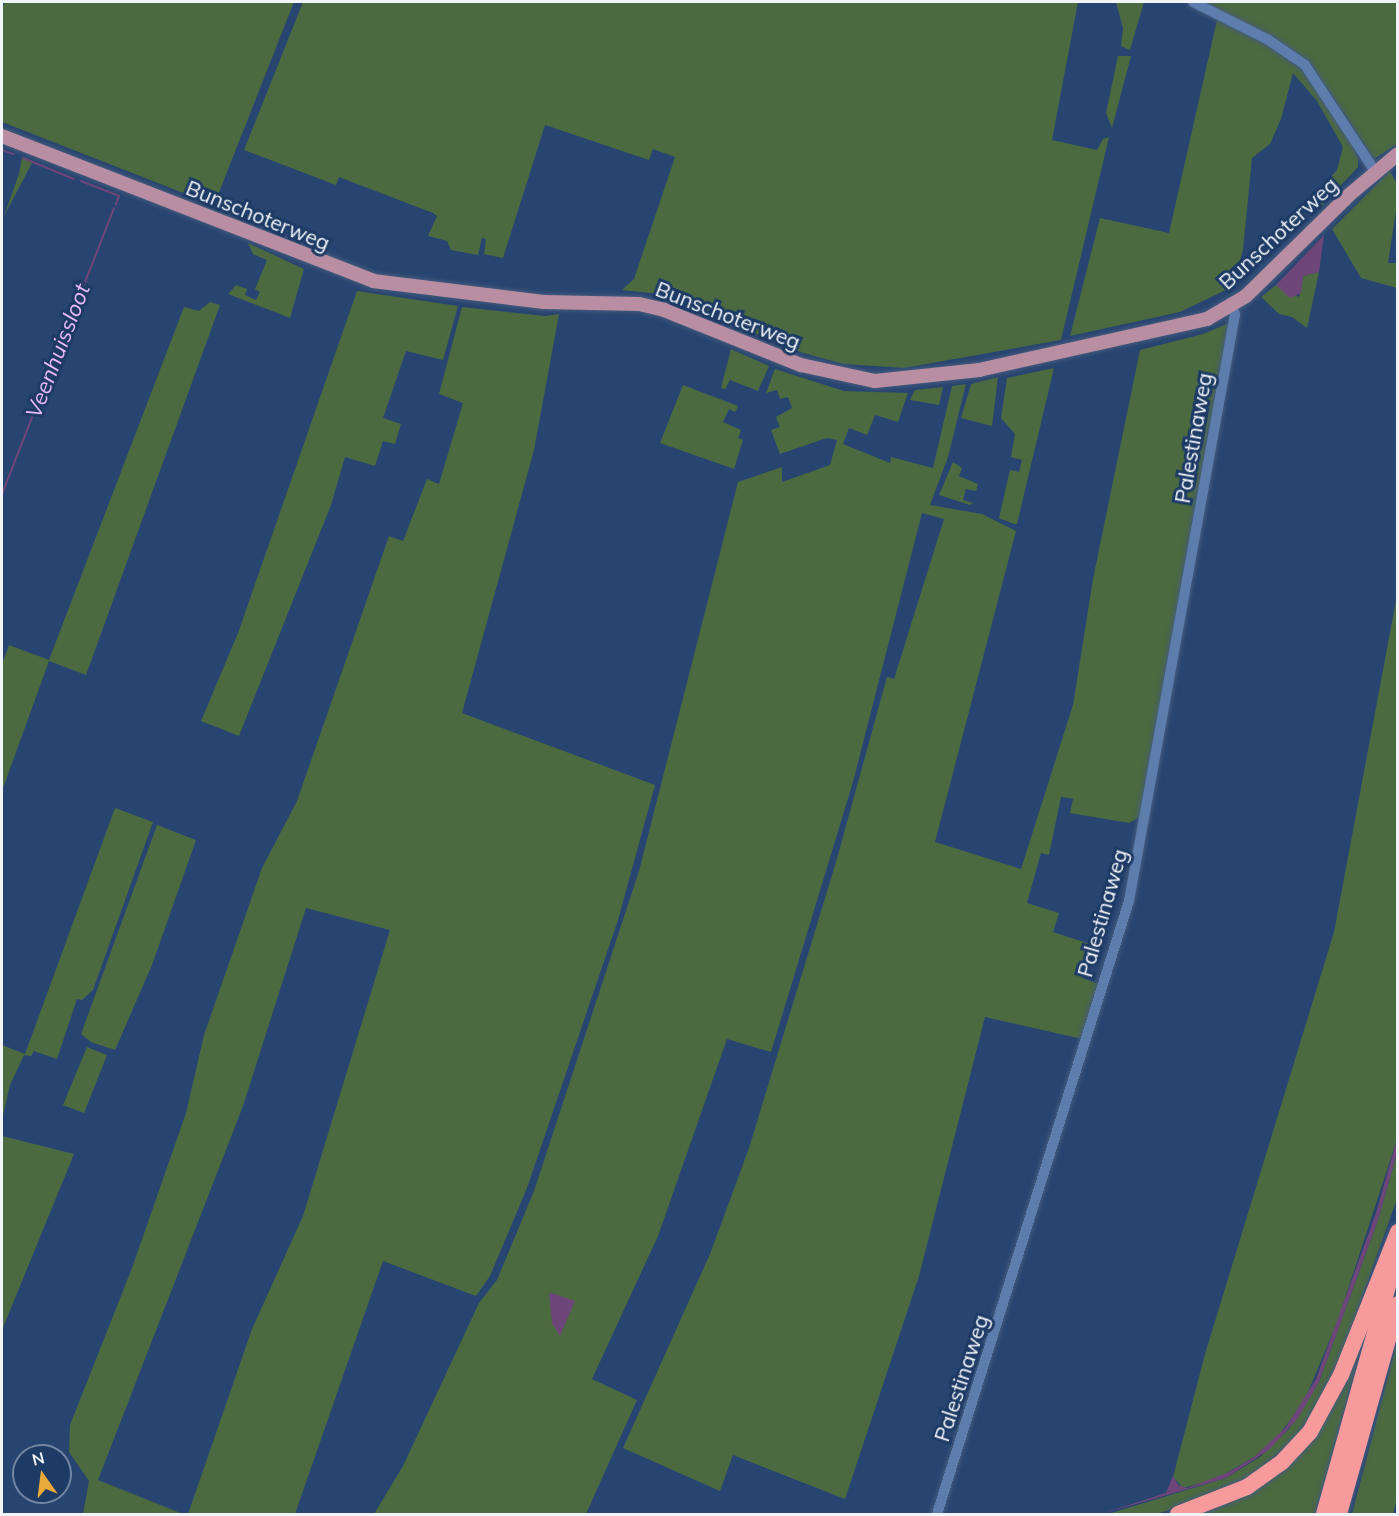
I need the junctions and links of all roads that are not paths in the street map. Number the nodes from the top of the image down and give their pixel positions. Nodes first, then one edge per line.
1 (1193, 2) edge
2 (2, 136) edge
3 (1398, 154) edge
4 (1375, 171) junction
5 (1232, 306) junction
6 (1398, 1232) edge
7 (1398, 1251) edge
8 (1398, 1304) edge
9 (937, 1515) edge
10 (1178, 1515) edge
11 (1324, 1515) edge
12 (1339, 1515) edge

1 - 4 street
2 - 5 main road, Bunschoterweg
3 - 4 main road, Bunschoterweg
4 - 5 main road, Bunschoterweg
5 - 9 street, Palestinaweg
6 - 10 highway
7 - 11 highway
8 - 12 highway

